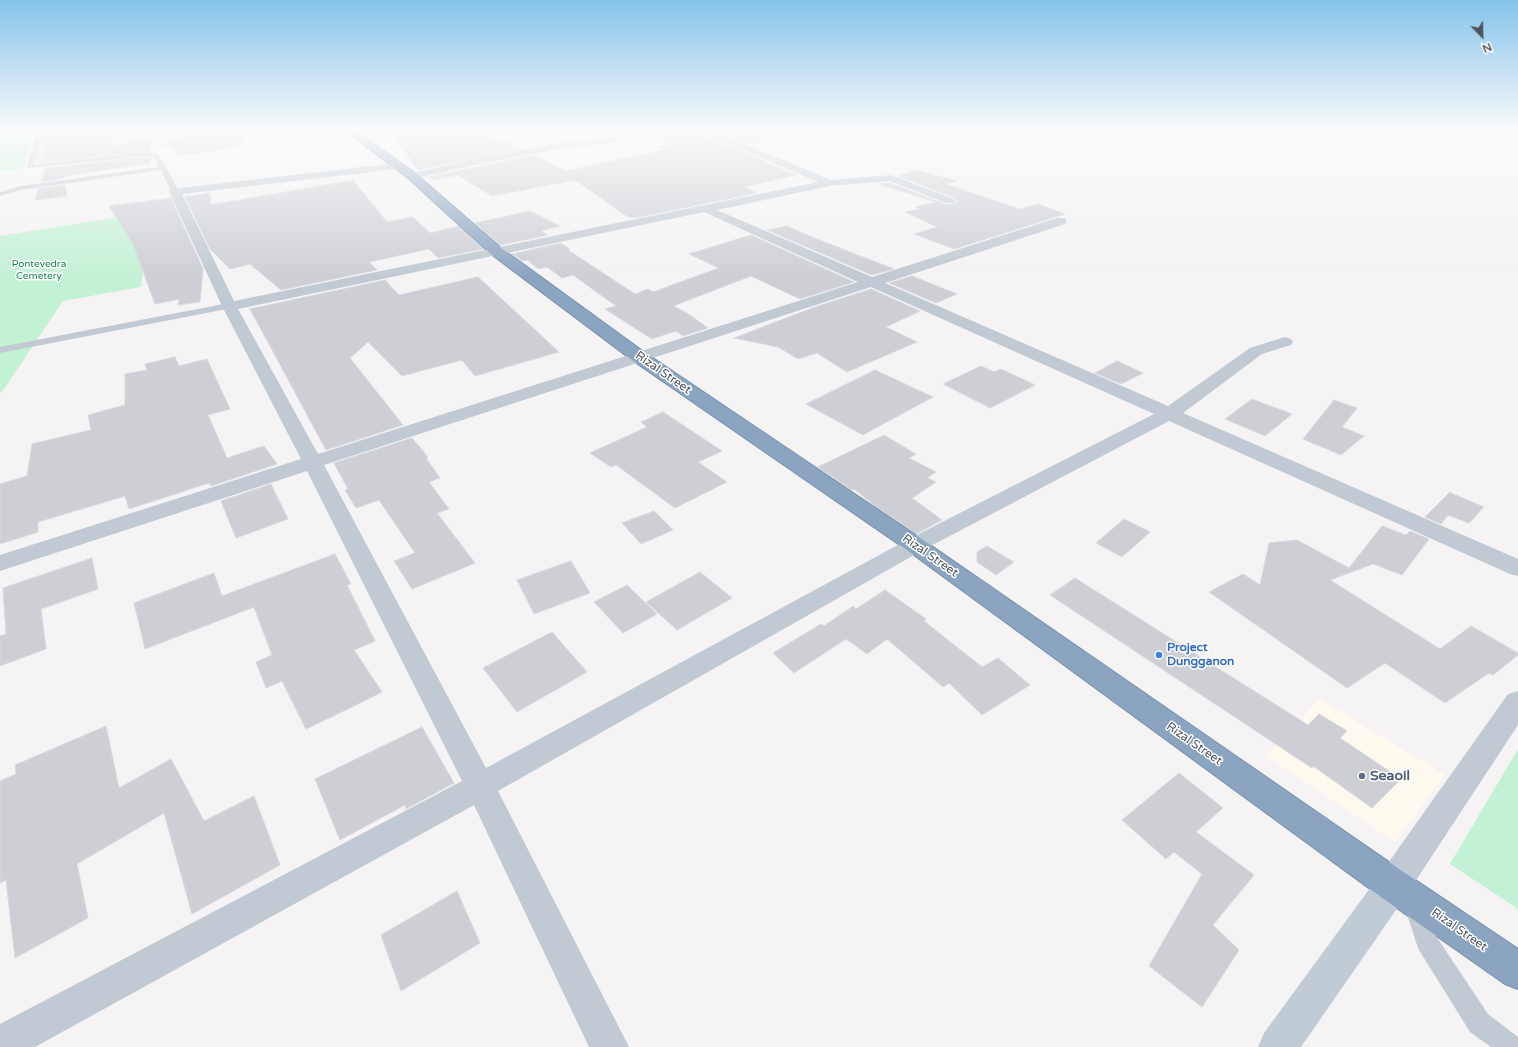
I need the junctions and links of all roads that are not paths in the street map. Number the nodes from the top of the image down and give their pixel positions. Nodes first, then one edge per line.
1 (78, 180) edge
2 (169, 180) edge
3 (303, 180) edge
4 (415, 180) edge
5 (822, 180) edge
6 (868, 180) edge
7 (896, 180) edge
8 (830, 183) junction
9 (175, 191) junction
10 (0, 194) edge
11 (950, 201) dead end
12 (706, 209) junction
13 (1061, 221) dead end
14 (496, 251) junction
15 (873, 283) junction
16 (229, 306) junction
17 (1285, 342) dead end
18 (0, 350) edge
19 (638, 356) junction
20 (1169, 414) junction
21 (313, 463) junction
22 (915, 545) junction
23 (0, 563) edge
24 (1518, 568) edge
25 (1518, 702) edge
26 (480, 786) junction
27 (1403, 892) junction
28 (1518, 971) edge
29 (0, 1045) edge
30 (609, 1047) edge
31 (1278, 1047) edge
32 (1511, 1047) edge

1 - 10 lane
2 - 9 lane
3 - 9 street
4 - 14 highway, Rizal Street
5 - 8 street
6 - 8 street
7 - 11 street
8 - 12 street
9 - 16 street
12 - 14 street
12 - 15 street
13 - 15 street
14 - 16 street
14 - 19 highway, Rizal Street
15 - 19 street
15 - 20 street
16 - 18 lane
16 - 21 street
17 - 20 street
19 - 21 street
19 - 22 highway, Rizal Street
20 - 22 street
20 - 24 street
21 - 23 street
21 - 26 street
22 - 26 street
22 - 27 highway, Rizal Street
25 - 27 street
26 - 29 street
26 - 30 street
27 - 28 highway, Rizal Street
27 - 31 main road
27 - 32 lane

